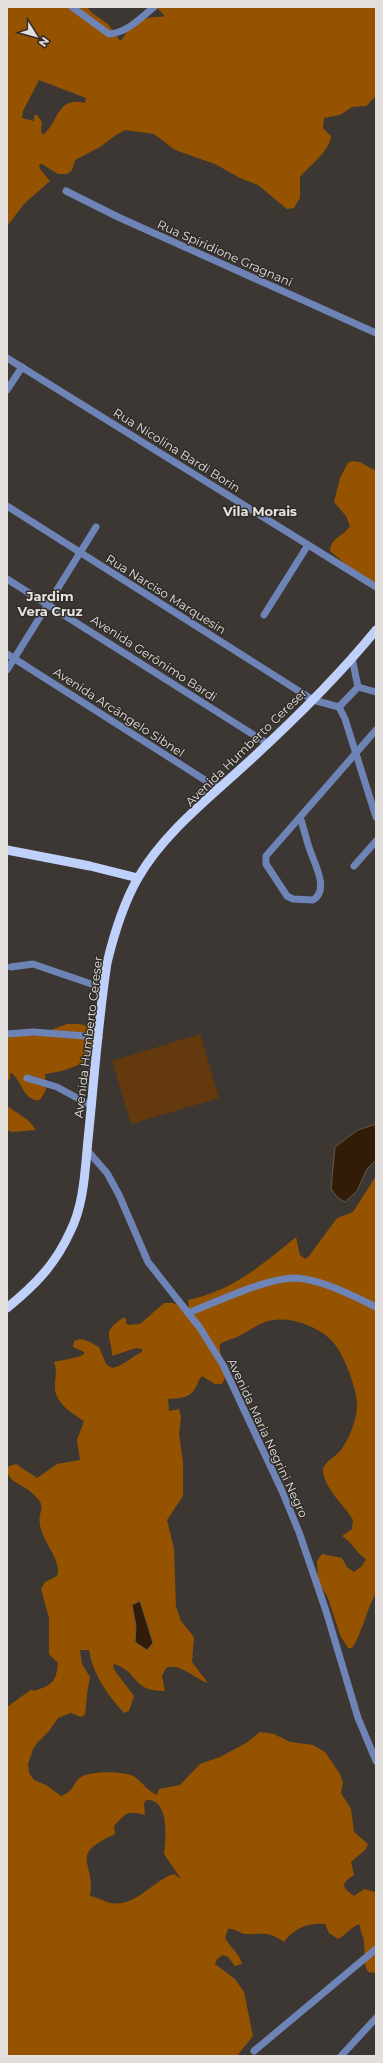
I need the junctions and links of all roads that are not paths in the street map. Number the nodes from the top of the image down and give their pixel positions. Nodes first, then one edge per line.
1 (72, 7) edge
2 (154, 7) edge
3 (66, 191) dead end
4 (376, 333) edge
5 (7, 358) edge
6 (22, 367) junction
7 (7, 390) edge
8 (7, 506) edge
9 (96, 527) dead end
10 (308, 545) junction
11 (80, 553) junction
12 (7, 578) edge
13 (376, 587) edge
14 (48, 604) junction
15 (264, 615) dead end
16 (376, 630) edge
17 (7, 654) edge
18 (14, 658) junction
19 (352, 658) junction
20 (7, 670) edge
21 (358, 687) junction
22 (376, 692) edge
23 (313, 700) junction
24 (339, 707) junction
25 (376, 730) edge
26 (268, 744) junction
27 (356, 754) junction
28 (219, 789) junction
29 (300, 817) junction
30 (376, 817) edge
31 (376, 841) edge
32 (7, 850) edge
33 (354, 866) dead end
34 (138, 878) junction
35 (11, 967) dead end
36 (103, 988) junction
37 (7, 1034) edge
38 (99, 1037) junction
39 (27, 1078) dead end
40 (92, 1106) junction
41 (87, 1150) junction
42 (34, 1285) junction
43 (7, 1308) edge
44 (376, 1308) edge
45 (188, 1313) junction
46 (7, 1315) edge
47 (376, 1761) edge
48 (376, 1949) edge
49 (376, 2018) edge
50 (254, 2051) dead end
51 (341, 2056) edge

1 - 2 street
3 - 4 street, Rua Spiridione Gragnani
5 - 6 street, Rua Nicolina Bardi Borin
6 - 7 street
6 - 10 street, Rua Nicolina Bardi Borin
8 - 11 street, Rua Narciso Marquesin
9 - 11 street
10 - 13 street, Rua Nicolina Bardi Borin
10 - 15 street
11 - 14 street
11 - 23 street, Rua Narciso Marquesin
12 - 14 street, Avenida Gerônimo Bardi
14 - 18 street
14 - 26 street, Avenida Gerônimo Bardi
16 - 19 main road, Avenida Humberto Cereser
17 - 18 street, Avenida Arcângelo Sibnel
18 - 20 street
18 - 28 street, Avenida Arcângelo Sibnel
19 - 21 street
19 - 23 main road, Avenida Humberto Cereser
21 - 22 street
21 - 24 street
23 - 24 street, Rua Narciso Marquesin
23 - 26 main road, Avenida Humberto Cereser
24 - 27 street
25 - 27 street
26 - 28 main road, Avenida Humberto Cereser
27 - 29 street
27 - 30 street
28 - 34 main road, Avenida Humberto Cereser
29 - 29 street
31 - 33 street
32 - 34 main road
34 - 36 main road, Avenida Humberto Cereser
35 - 36 street
36 - 38 main road, Avenida Humberto Cereser
37 - 38 street
38 - 40 main road, Avenida Humberto Cereser
39 - 40 street
40 - 41 main road, Avenida Humberto Cereser
41 - 42 main road, Avenida Humberto Cereser
41 - 45 street, Avenida Maria Negrini Negro
42 - 43 main road, Avenida Humberto Cereser
42 - 46 main road
44 - 45 street
45 - 47 street, Avenida Maria Negrini Negro
48 - 50 street
49 - 51 street

